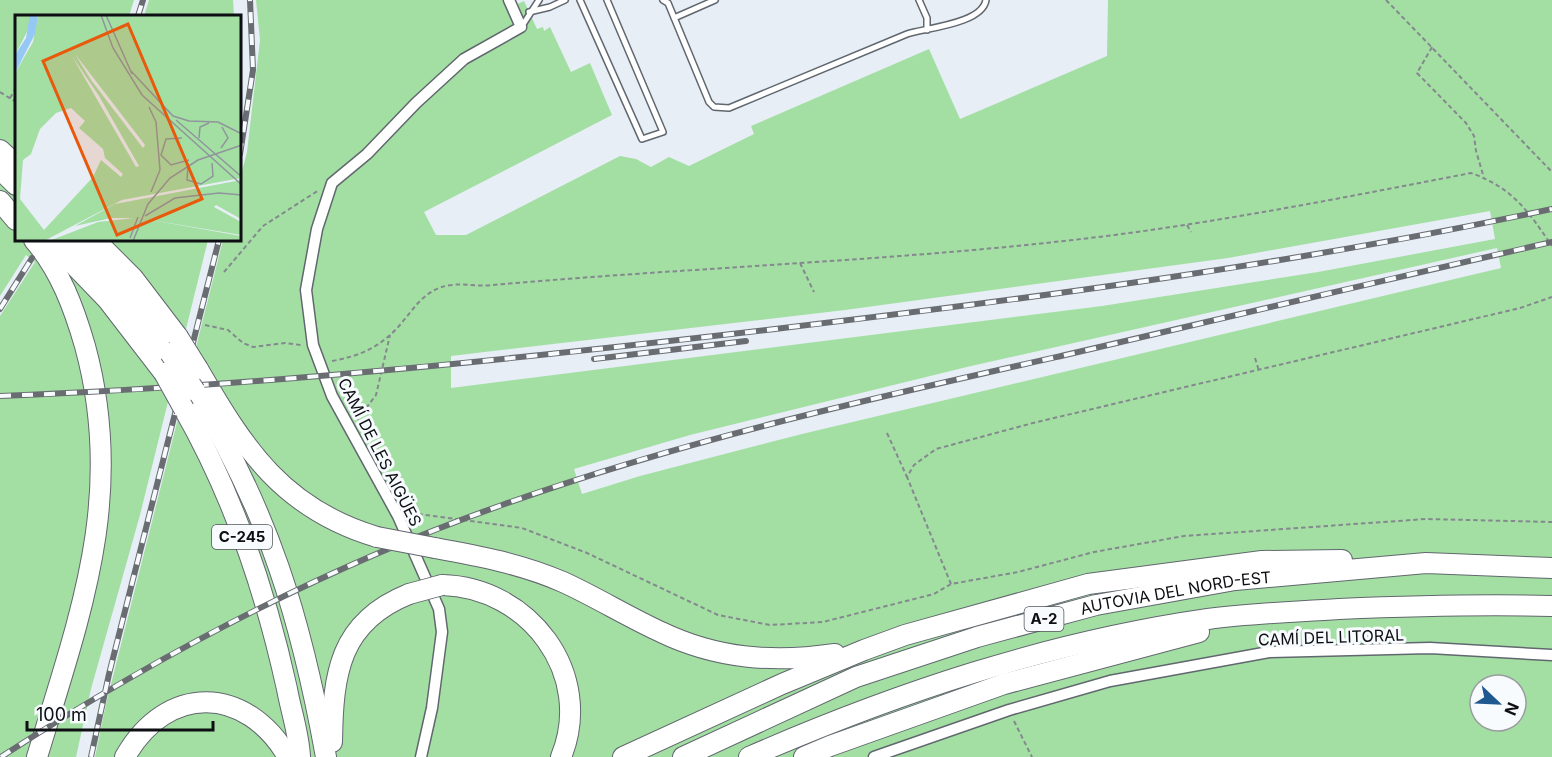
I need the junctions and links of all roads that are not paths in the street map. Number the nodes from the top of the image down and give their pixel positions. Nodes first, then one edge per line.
1 (508, 0) edge
2 (539, 0) edge
3 (565, 0) edge
4 (580, 0) edge
5 (607, 0) edge
6 (663, 0) edge
7 (715, 0) edge
8 (919, 0) edge
9 (986, 0) edge
10 (529, 12) junction
11 (674, 18) junction
12 (521, 27) junction
13 (927, 30) junction
14 (0, 150) edge
15 (15, 164) edge
16 (0, 169) edge
17 (15, 184) edge
18 (0, 200) edge
19 (15, 210) edge
20 (15, 219) edge
21 (35, 242) edge
22 (52, 242) edge
23 (76, 242) edge
24 (97, 242) edge
25 (174, 345) junction
26 (1426, 563) junction
27 (1552, 568) edge
28 (1552, 606) edge
29 (1260, 613) junction
30 (864, 650) junction
31 (1552, 656) edge
32 (37, 757) edge
33 (125, 757) edge
34 (288, 757) edge
35 (300, 757) edge
36 (326, 757) edge
37 (331, 757) edge
38 (421, 757) edge
39 (561, 757) edge
40 (623, 757) edge
41 (683, 757) edge
42 (749, 757) edge
43 (804, 757) edge
44 (874, 757) edge

1 - 12 street
2 - 10 lane
3 - 10 lane
4 - 5 lane
6 - 11 lane
7 - 11 lane
8 - 13 lane
9 - 13 lane
10 - 12 lane
11 - 13 lane
12 - 38 street, CAMÍ DE LES AIGÜES
14 - 15 highway
16 - 17 highway
18 - 19 highway
18 - 20 highway
21 - 32 highway
22 - 35 highway, C-245, bridge
23 - 25 highway, C-245
24 - 25 highway
25 - 30 highway, bridge
25 - 36 highway, C-245, bridge
26 - 27 highway, AUTOVIA DEL NORD-EST / A-2
26 - 30 highway
26 - 41 highway, AUTOVIA DEL NORD-EST / A-2
28 - 29 highway, AUTOVIA DEL NORD-EST / A-2
29 - 42 highway, AUTOVIA DEL NORD-EST / A-2
29 - 43 highway
30 - 40 highway
31 - 44 street, CAMÍ DEL LITORAL
33 - 34 highway
37 - 39 highway, bridge

